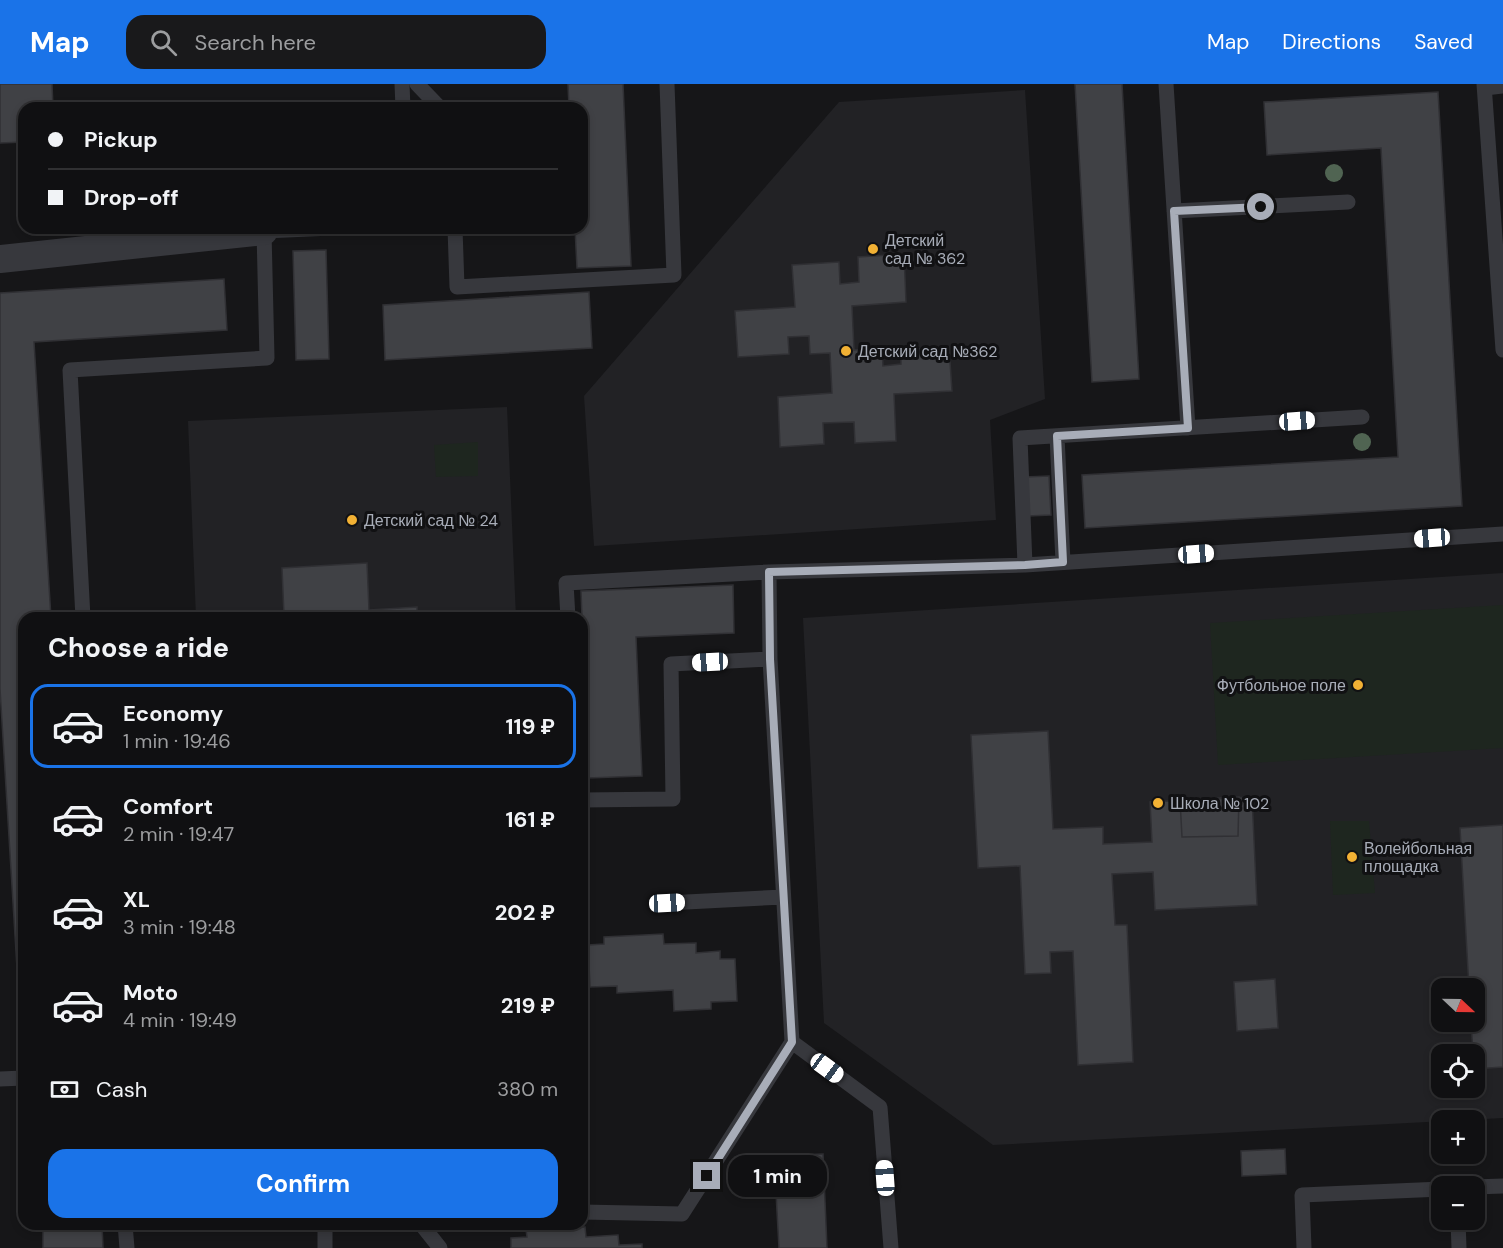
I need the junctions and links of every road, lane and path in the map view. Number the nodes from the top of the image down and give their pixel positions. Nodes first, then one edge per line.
1 (402, 84) edge
2 (417, 84) edge
3 (667, 84) edge
4 (1167, 84) edge
5 (1484, 86) edge
6 (1503, 86) edge
7 (403, 102) edge
8 (434, 102) edge
9 (1348, 202) dead end
10 (1498, 205) edge
11 (1174, 211) junction
12 (236, 234) edge
13 (264, 234) edge
14 (455, 234) edge
15 (0, 259) edge
16 (1503, 350) edge
17 (1362, 417) dead end
18 (1188, 428) junction
19 (1057, 436) junction
20 (1503, 534) edge
21 (1063, 562) junction
22 (1025, 565) junction
23 (769, 572) junction
24 (83, 612) edge
25 (568, 612) edge
26 (770, 659) junction
27 (588, 800) edge
28 (783, 897) junction
29 (667, 903) dead end
30 (792, 1042) junction
31 (18, 1078) edge
32 (0, 1079) edge
33 (1503, 1186) edge
34 (1485, 1187) edge
35 (1431, 1189) edge
36 (588, 1212) edge
37 (126, 1230) edge
38 (325, 1230) edge
39 (426, 1230) edge
40 (1458, 1230) edge
41 (127, 1248) edge
42 (325, 1248) edge
43 (440, 1248) edge
44 (891, 1248) edge
45 (1304, 1248) edge
46 (1459, 1248) edge

1 - 7 lane
2 - 8 lane
3 - 14 lane
4 - 11 lane
5 - 6 lane
5 - 10 lane
9 - 11 lane
10 - 16 lane
11 - 18 lane
12 - 15 street
13 - 24 lane
17 - 18 lane
18 - 19 lane
19 - 21 lane
19 - 22 lane
20 - 21 lane
21 - 22 lane
22 - 23 lane
23 - 25 lane
23 - 26 lane
26 - 27 lane
26 - 28 lane
28 - 29 lane
28 - 30 lane
30 - 36 lane
30 - 44 lane
31 - 32 lane
33 - 34 lane
35 - 45 lane
37 - 41 lane
38 - 42 lane
39 - 43 lane
40 - 46 lane

